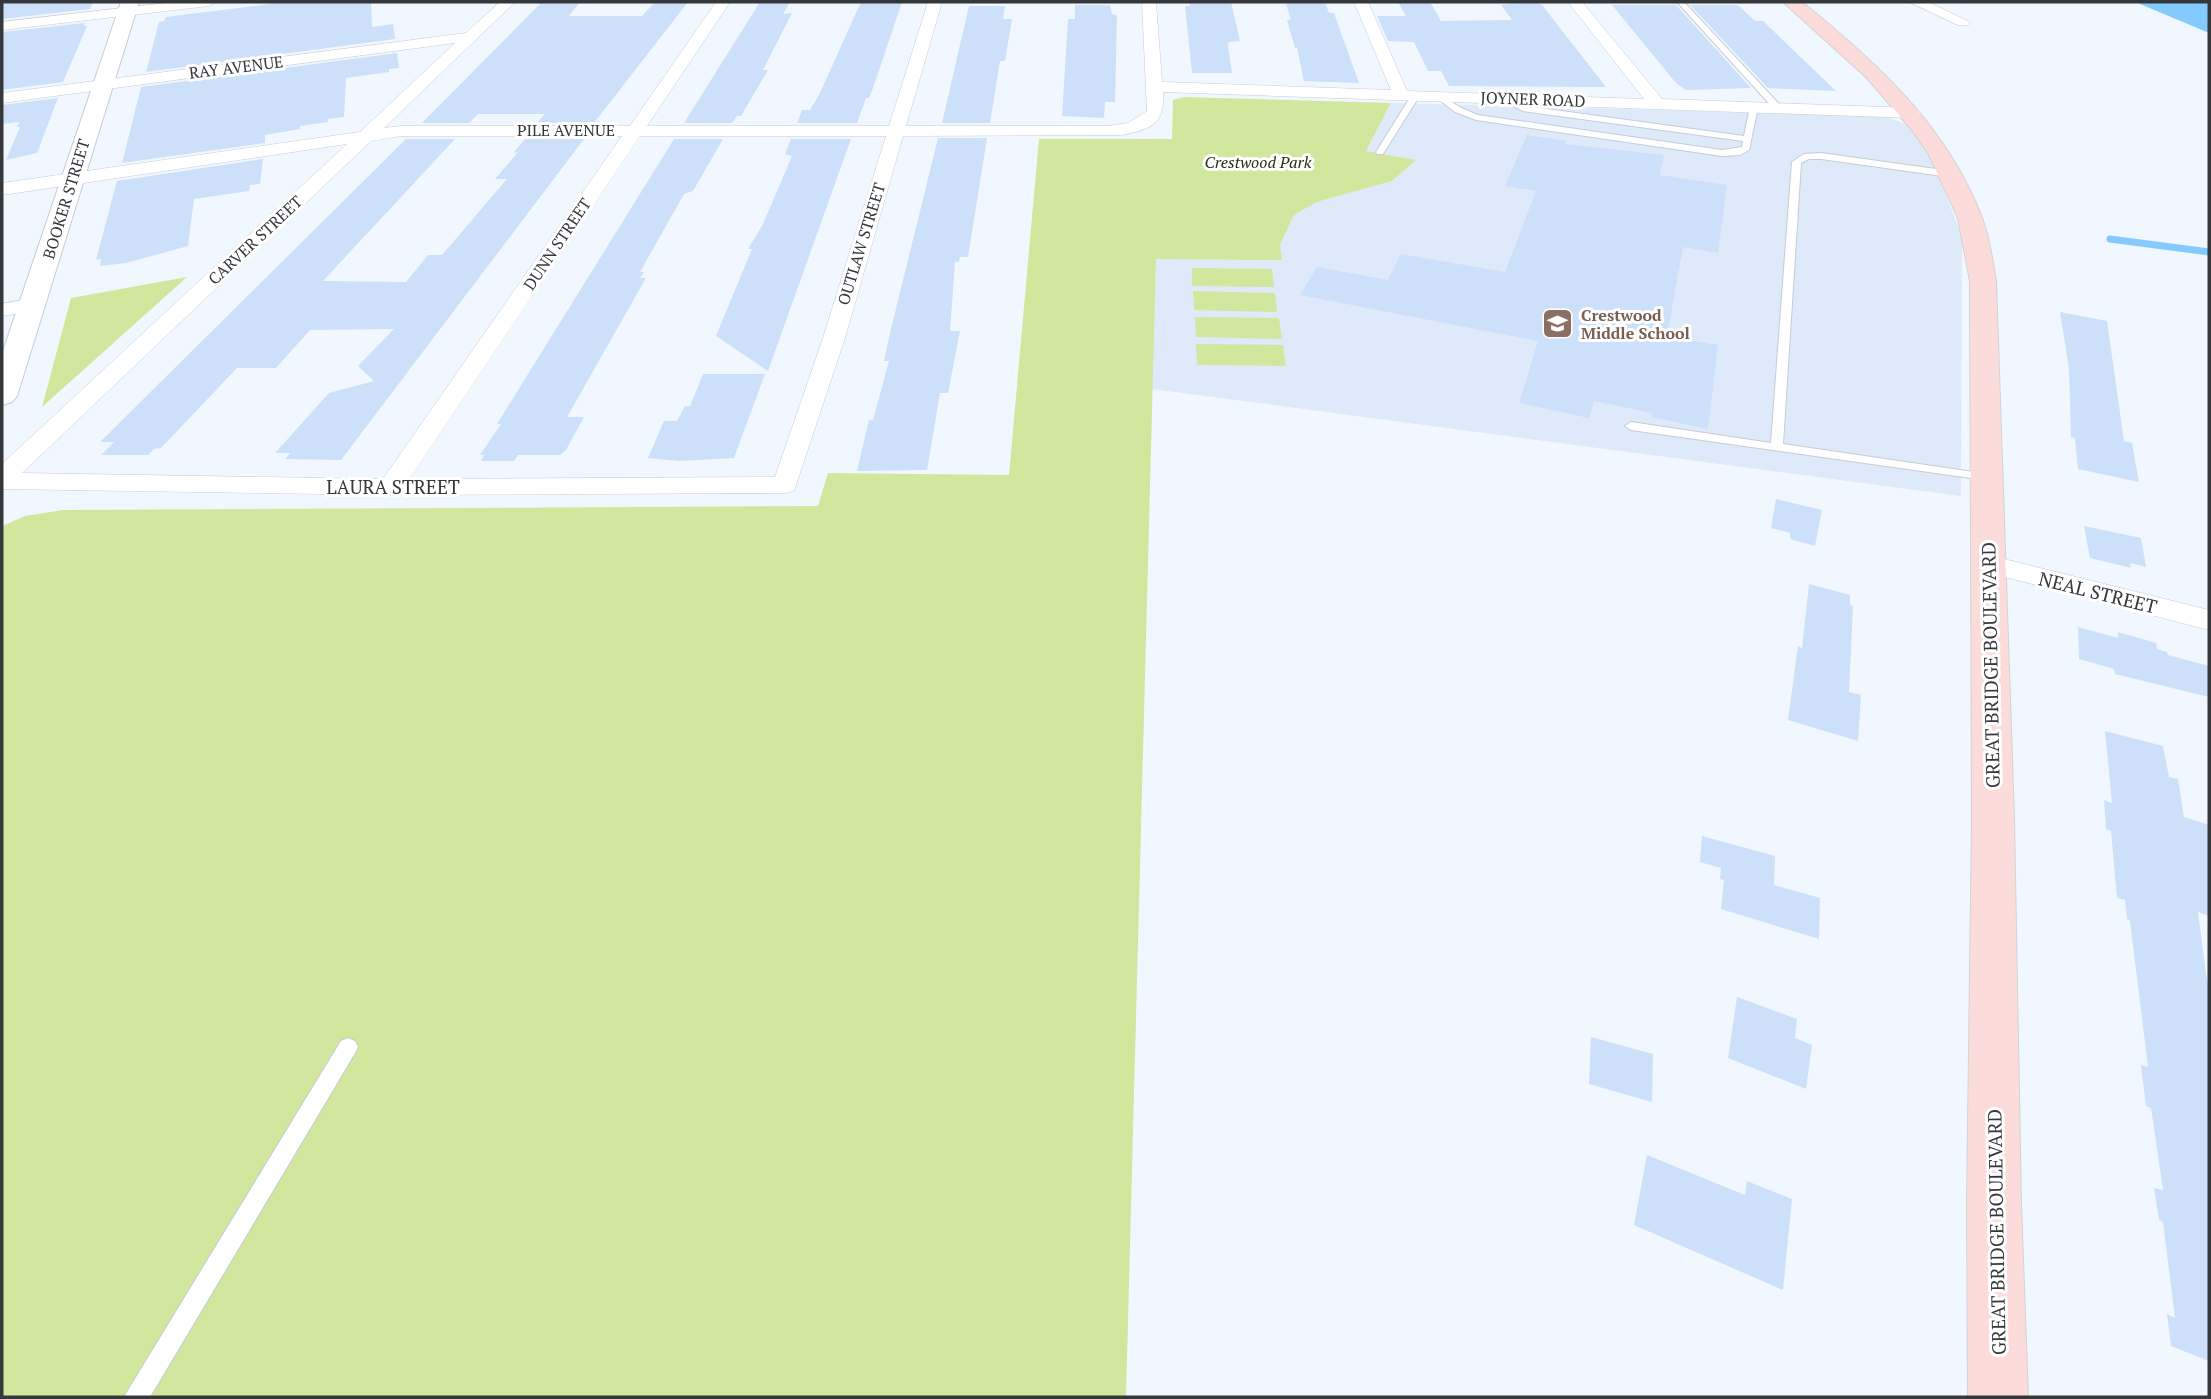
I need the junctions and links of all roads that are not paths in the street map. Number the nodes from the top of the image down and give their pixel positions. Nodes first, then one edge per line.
1 (209, 2) edge
2 (508, 2) edge
3 (723, 2) edge
4 (935, 2) edge
5 (1149, 2) edge
6 (1362, 2) edge
7 (1575, 2) edge
8 (1679, 2) edge
9 (1792, 2) edge
10 (1916, 2) edge
11 (128, 6) edge
12 (1963, 22) dead end
13 (2, 26) edge
14 (470, 37) junction
15 (102, 85) junction
16 (1154, 87) junction
17 (1409, 95) junction
18 (1440, 96) junction
19 (2, 98) edge
20 (1502, 98) junction
21 (1657, 104) junction
22 (1754, 107) junction
23 (1778, 108) junction
24 (1913, 113) junction
25 (635, 130) junction
26 (895, 131) junction
27 (367, 135) junction
28 (1747, 139) junction
29 (1380, 152) dead end
30 (1950, 174) junction
31 (71, 178) junction
32 (2, 189) edge
33 (32, 304) junction
34 (2, 310) edge
35 (2, 396) edge
36 (1631, 425) dead end
37 (1777, 445) junction
38 (1987, 478) junction
39 (2, 480) edge
40 (785, 485) joint
41 (391, 487) junction
42 (1988, 564) junction
43 (2209, 620) edge
44 (348, 1047) dead end
45 (136, 1397) edge
46 (1998, 1397) edge

1 - 11 street
2 - 14 street, CARVER STREET
3 - 25 street, DUNN STREET
4 - 26 street, OUTLAW STREET
5 - 16 street
6 - 17 street
7 - 21 street
8 - 23 lane
9 - 24 main road, GREAT BRIDGE BOULEVARD
10 - 12 street
11 - 13 street
11 - 15 street, BOOKER STREET
14 - 15 street, RAY AVENUE
14 - 27 street, CARVER STREET
15 - 19 street, RAY AVENUE
15 - 31 street, BOOKER STREET
16 - 17 street, JOYNER ROAD
16 - 26 street, PILE AVENUE
17 - 18 street, JOYNER ROAD
17 - 29 lane
18 - 20 street, JOYNER ROAD
18 - 28 lane
20 - 21 street, JOYNER ROAD
20 - 28 lane
21 - 22 street, JOYNER ROAD
22 - 23 street, JOYNER ROAD
22 - 28 lane
23 - 24 street, JOYNER ROAD
24 - 30 main road, GREAT BRIDGE BOULEVARD
25 - 26 street, PILE AVENUE
25 - 27 street, PILE AVENUE
25 - 41 street, DUNN STREET
26 - 40 street, OUTLAW STREET
27 - 31 street, PILE AVENUE
27 - 39 street, CARVER STREET
30 - 37 lane
30 - 38 main road, GREAT BRIDGE BOULEVARD
31 - 32 street, PILE AVENUE
31 - 33 street, BOOKER STREET
33 - 34 street
33 - 35 street, BOOKER STREET
36 - 37 lane
37 - 38 lane
38 - 42 main road, GREAT BRIDGE BOULEVARD
39 - 41 street, LAURA STREET
40 - 41 street, LAURA STREET
42 - 43 street, NEAL STREET
42 - 46 main road, GREAT BRIDGE BOULEVARD
44 - 45 lane

